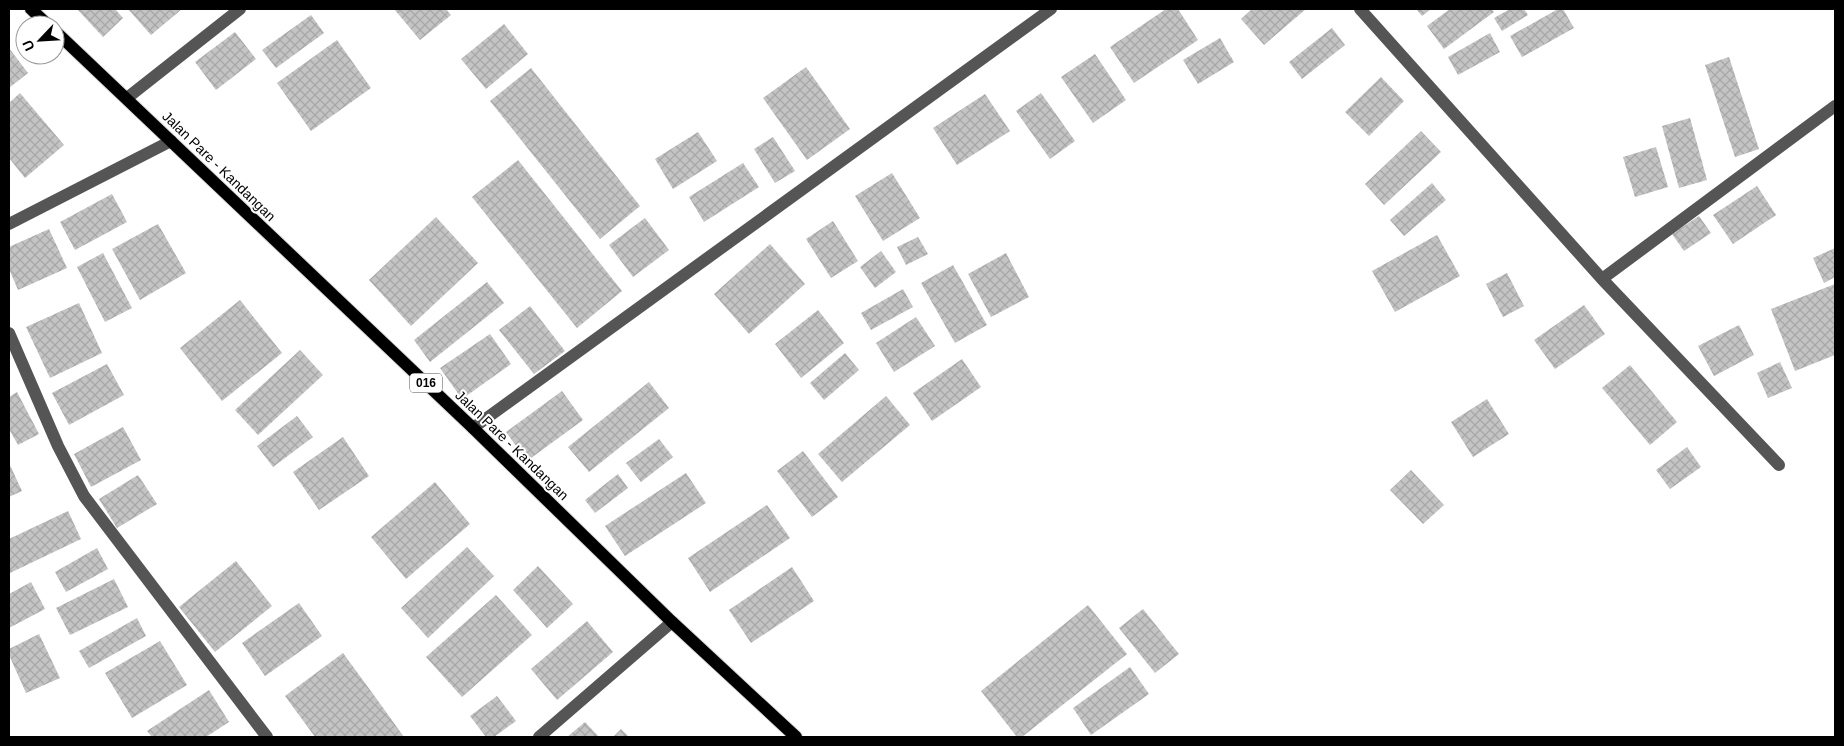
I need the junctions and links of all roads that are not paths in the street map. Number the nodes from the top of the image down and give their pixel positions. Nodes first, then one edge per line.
1 (240, 9) edge
2 (1052, 9) edge
3 (1360, 9) edge
4 (65, 40) edge
5 (127, 98) junction
6 (1835, 106) edge
7 (171, 141) junction
8 (9, 224) edge
9 (1602, 279) junction
10 (9, 332) edge
11 (473, 428) junction
12 (1779, 465) dead end
13 (672, 622) junction
14 (267, 737) edge
15 (540, 737) edge
16 (796, 737) edge

1 - 5 street
2 - 11 street
3 - 9 street
4 - 5 main road, Jalan Pare - Kandangan / 016
5 - 7 main road, Jalan Pare - Kandangan / 016
6 - 9 street
7 - 8 street
7 - 11 main road, Jalan Pare - Kandangan / 016
9 - 12 street
10 - 14 street
11 - 13 main road, Jalan Pare - Kandangan / 016
13 - 15 street
13 - 16 main road, Jalan Pare - Kandangan / 016

